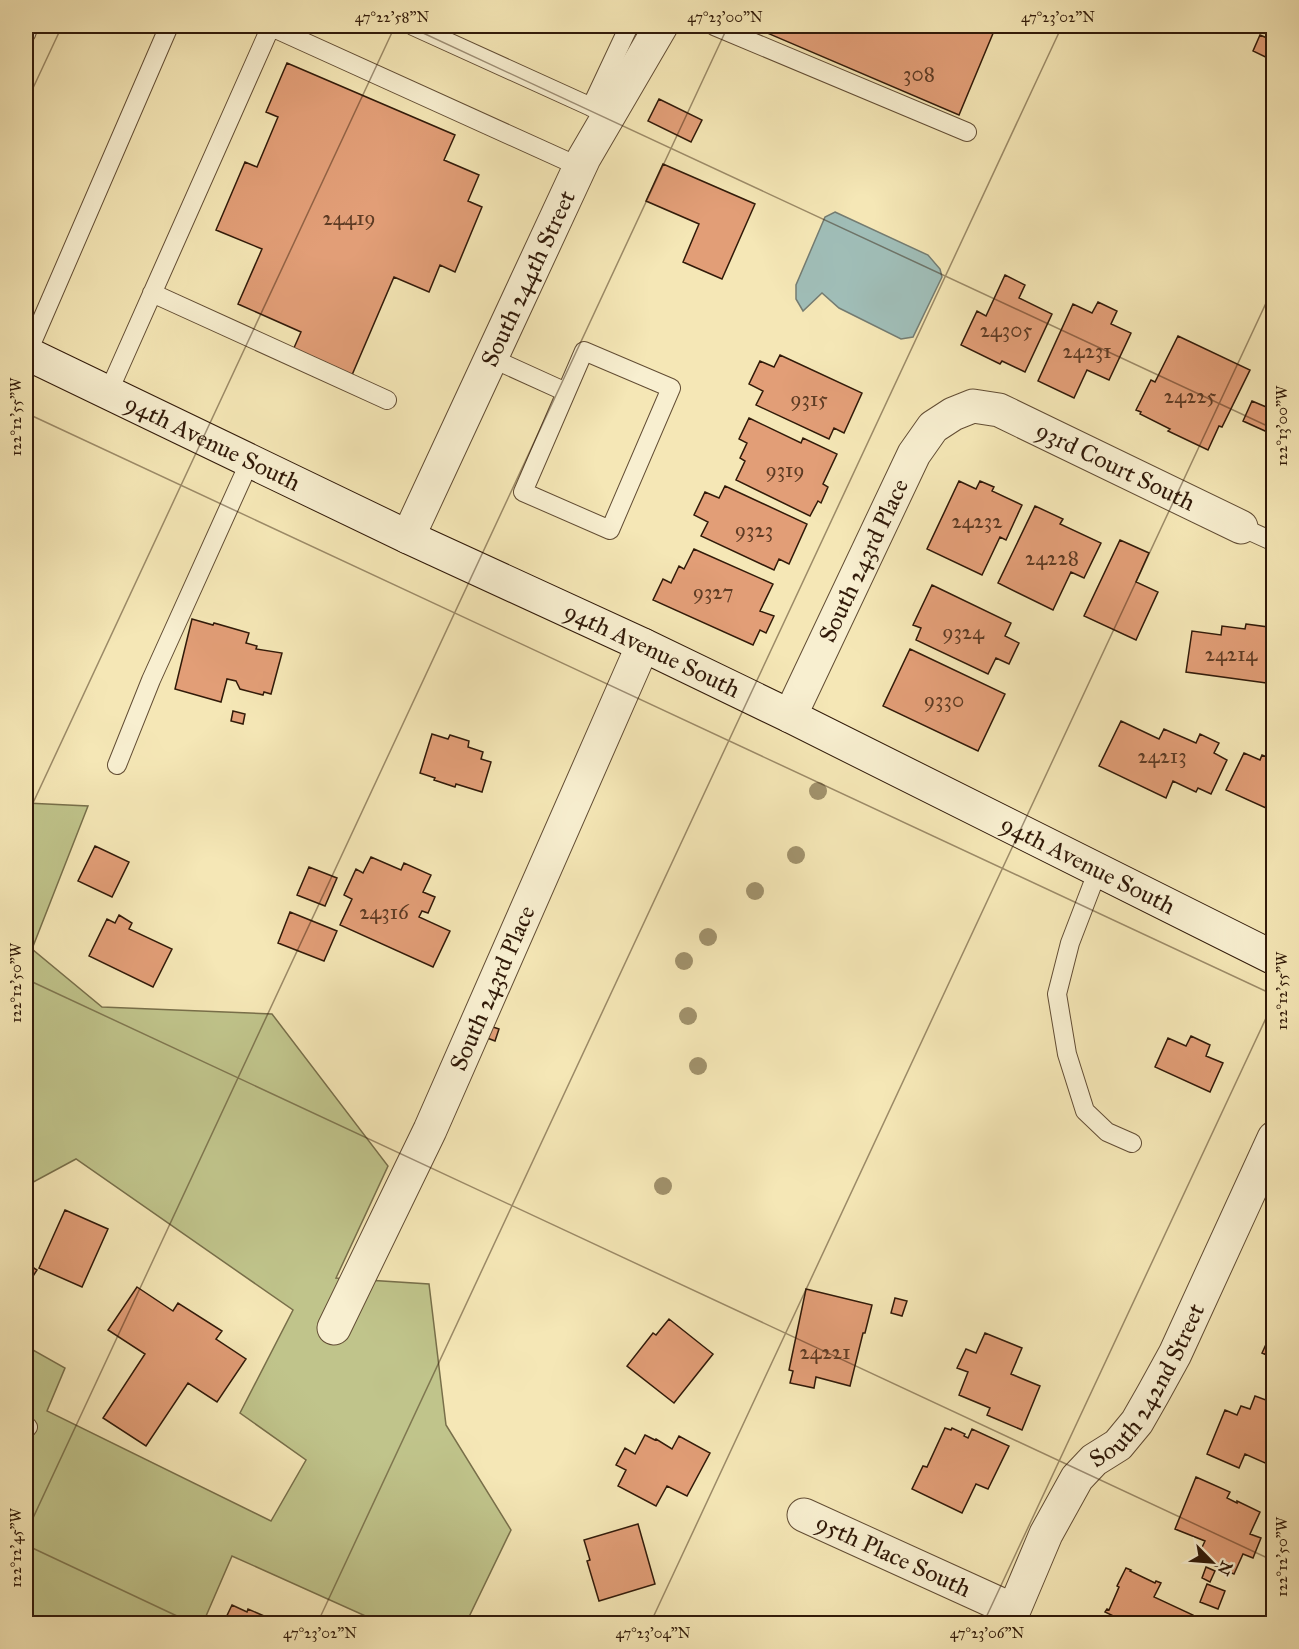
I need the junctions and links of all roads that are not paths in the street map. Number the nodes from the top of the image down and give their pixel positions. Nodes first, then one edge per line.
1 (29, 26) edge
2 (169, 26) edge
3 (270, 26) edge
4 (413, 26) edge
5 (629, 26) edge
6 (661, 26) edge
7 (714, 26) edge
8 (26, 34) edge
9 (600, 111) junction
10 (967, 132) dead end
11 (580, 167) junction
12 (152, 294) junction
13 (26, 354) edge
14 (491, 357) junction
15 (566, 392) junction
16 (108, 393) junction
17 (387, 400) dead end
18 (953, 414) joint
19 (250, 461) junction
20 (1241, 528) joint
21 (408, 537) junction
22 (1274, 542) edge
23 (643, 645) junction
24 (790, 717) junction
25 (117, 765) dead end
26 (1098, 870) junction
27 (1274, 958) edge
28 (1274, 1138) edge
29 (1132, 1143) dead end
30 (334, 1328) dead end
31 (804, 1515) dead end
32 (1011, 1617) edge

1 - 8 lane
2 - 13 lane
3 - 11 lane
3 - 12 lane
4 - 9 lane
5 - 9 lane
6 - 9 street, South 244th Street
7 - 10 lane
9 - 11 street, South 244th Street
11 - 14 street, South 244th Street
12 - 16 lane
12 - 17 lane
13 - 16 street, 94th Avenue South
14 - 15 lane
14 - 21 street, South 244th Street
15 - 15 lane
16 - 19 street, 94th Avenue South
18 - 20 street, 93rd Court South
18 - 24 street, South 243rd Place
19 - 21 street, 94th Avenue South
19 - 25 lane
20 - 22 lane, 93rd Court South
21 - 23 street, 94th Avenue South
23 - 24 street, 94th Avenue South
23 - 30 street, South 243rd Place
24 - 26 street, 94th Avenue South
26 - 27 street, 94th Avenue South
26 - 29 lane
28 - 32 street, South 242nd Street
31 - 32 street, 95th Place South

